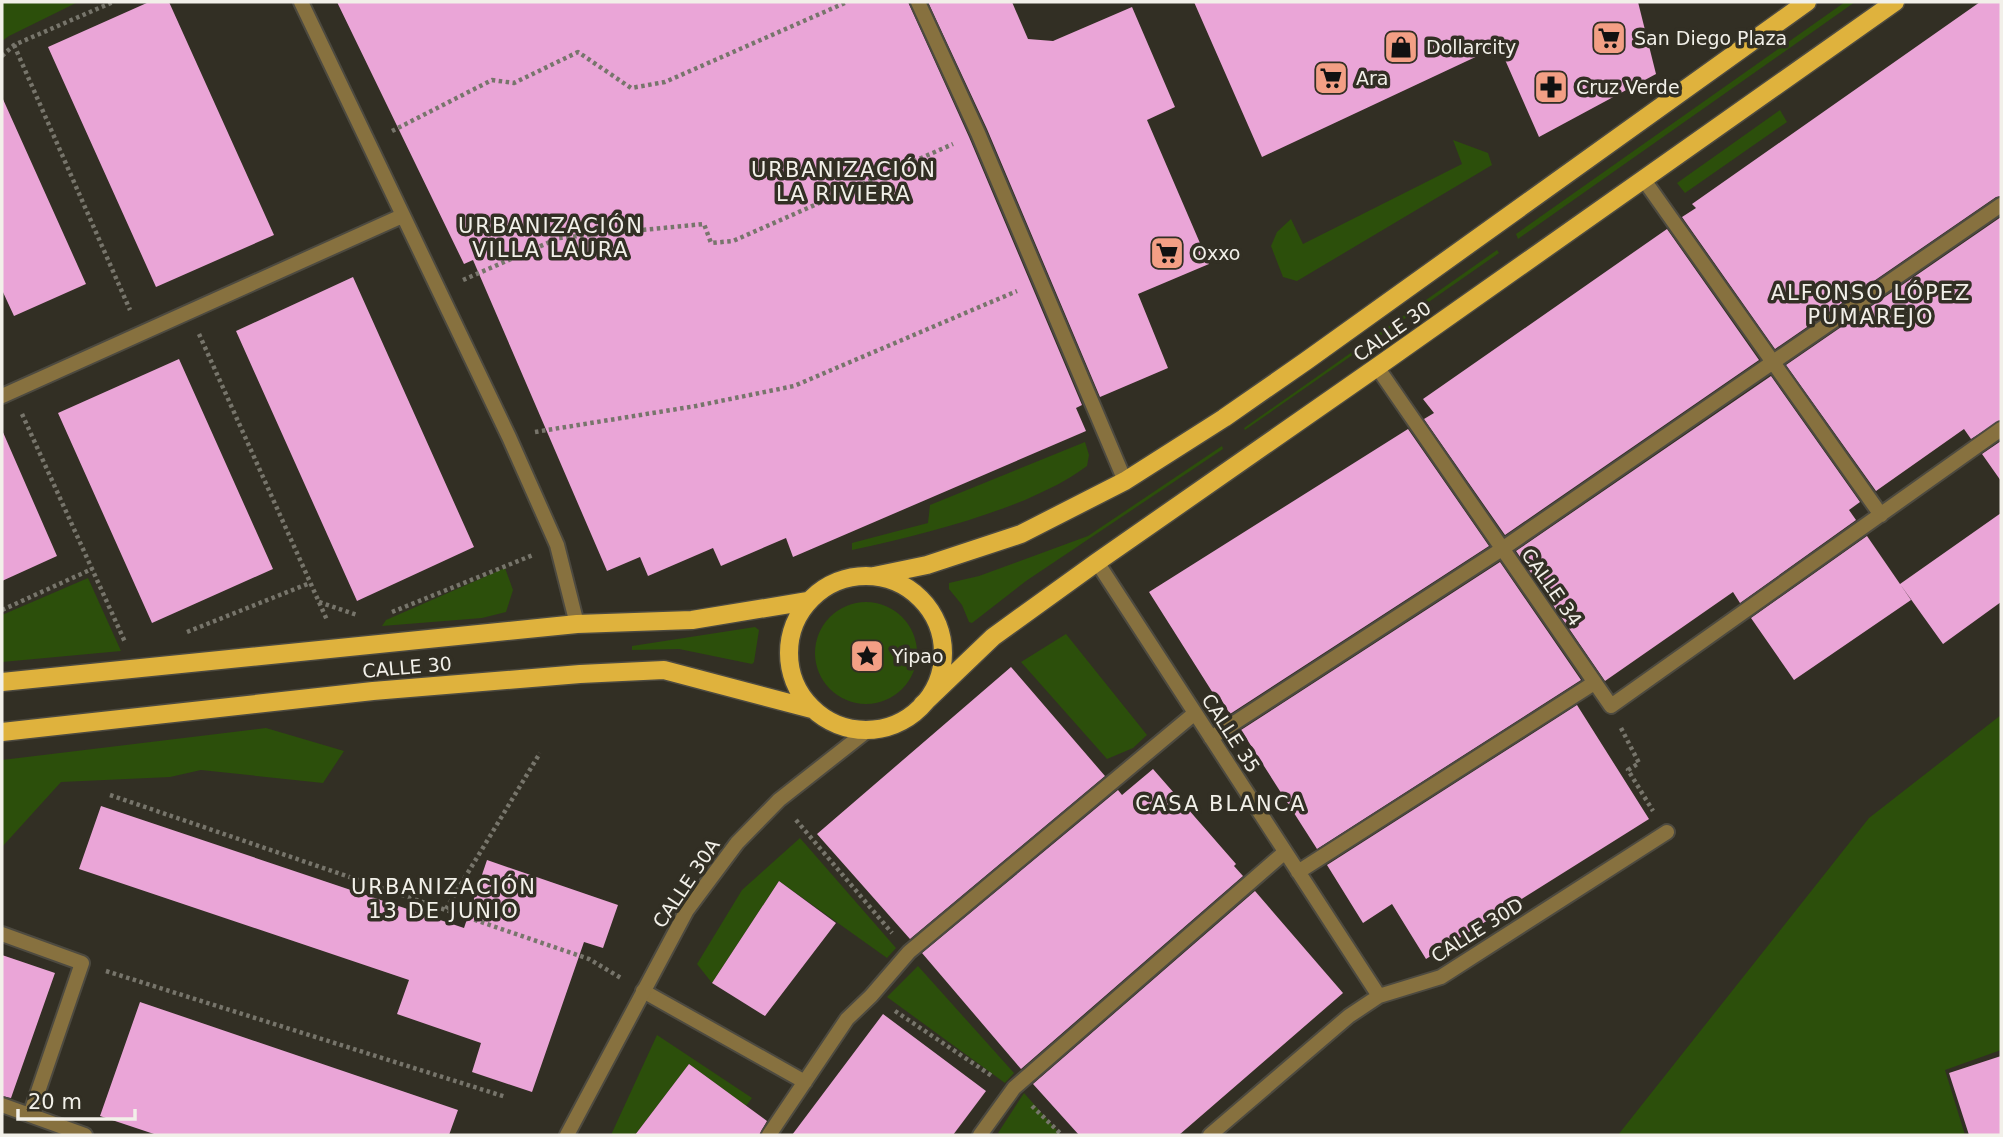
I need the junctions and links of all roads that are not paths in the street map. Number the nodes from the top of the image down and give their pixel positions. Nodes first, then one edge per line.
1 (301, 2) edge
2 (918, 2) edge
3 (1807, 2) edge
4 (1895, 2) edge
5 (1644, 180) junction
6 (2001, 205) edge
7 (402, 216) junction
8 (1774, 363) junction
9 (1377, 367) junction
10 (7, 393) edge
11 (2001, 429) edge
12 (1125, 481) junction
13 (1881, 515) junction
14 (1502, 550) junction
15 (1097, 562) junction
16 (874, 576) junction
17 (808, 601) junction
18 (577, 624) junction
19 (2, 682) edge
20 (1594, 682) junction
21 (922, 705) junction
22 (812, 709) junction
23 (1195, 713) junction
24 (868, 730) junction
25 (2, 732) edge
26 (1211, 738) junction
27 (1667, 832) road end
28 (1286, 852) junction
29 (1298, 872) junction
30 (2, 934) edge
31 (642, 991) junction
32 (1379, 996) junction
33 (805, 1082) junction
34 (2, 1105) edge
35 (30, 1115) junction
36 (85, 1135) edge
37 (567, 1135) edge
38 (769, 1135) edge
39 (980, 1135) edge
40 (1210, 1135) edge

1 - 7 street
2 - 12 street
3 - 12 main road, CALLE 30
4 - 5 main road, CALLE 30
5 - 8 street
5 - 9 main road, CALLE 30
6 - 8 street
7 - 10 street
7 - 18 street
8 - 13 street
8 - 14 street
9 - 14 street, CALLE 34
9 - 15 main road, CALLE 30
11 - 13 street
12 - 16 main road, CALLE 30
13 - 20 street, CALLE 34
14 - 20 street, CALLE 34
14 - 26 street
15 - 21 main road, CALLE 30
15 - 23 street, CALLE 35
16 - 17 main road
16 - 21 main road
17 - 18 main road, CALLE 30
17 - 22 main road
18 - 19 main road, CALLE 30
20 - 29 street
21 - 24 main road
22 - 24 main road
22 - 25 main road, CALLE 30
23 - 26 street, CALLE 35
23 - 33 street
24 - 31 street, CALLE 30A
26 - 28 street, CALLE 35
27 - 32 street, CALLE 30D
28 - 29 street, CALLE 35
28 - 39 street
29 - 32 street, CALLE 35
30 - 35 street
31 - 33 street
31 - 37 street, CALLE 30A
32 - 40 street, CALLE 30D
33 - 38 street
34 - 35 street
35 - 36 street

